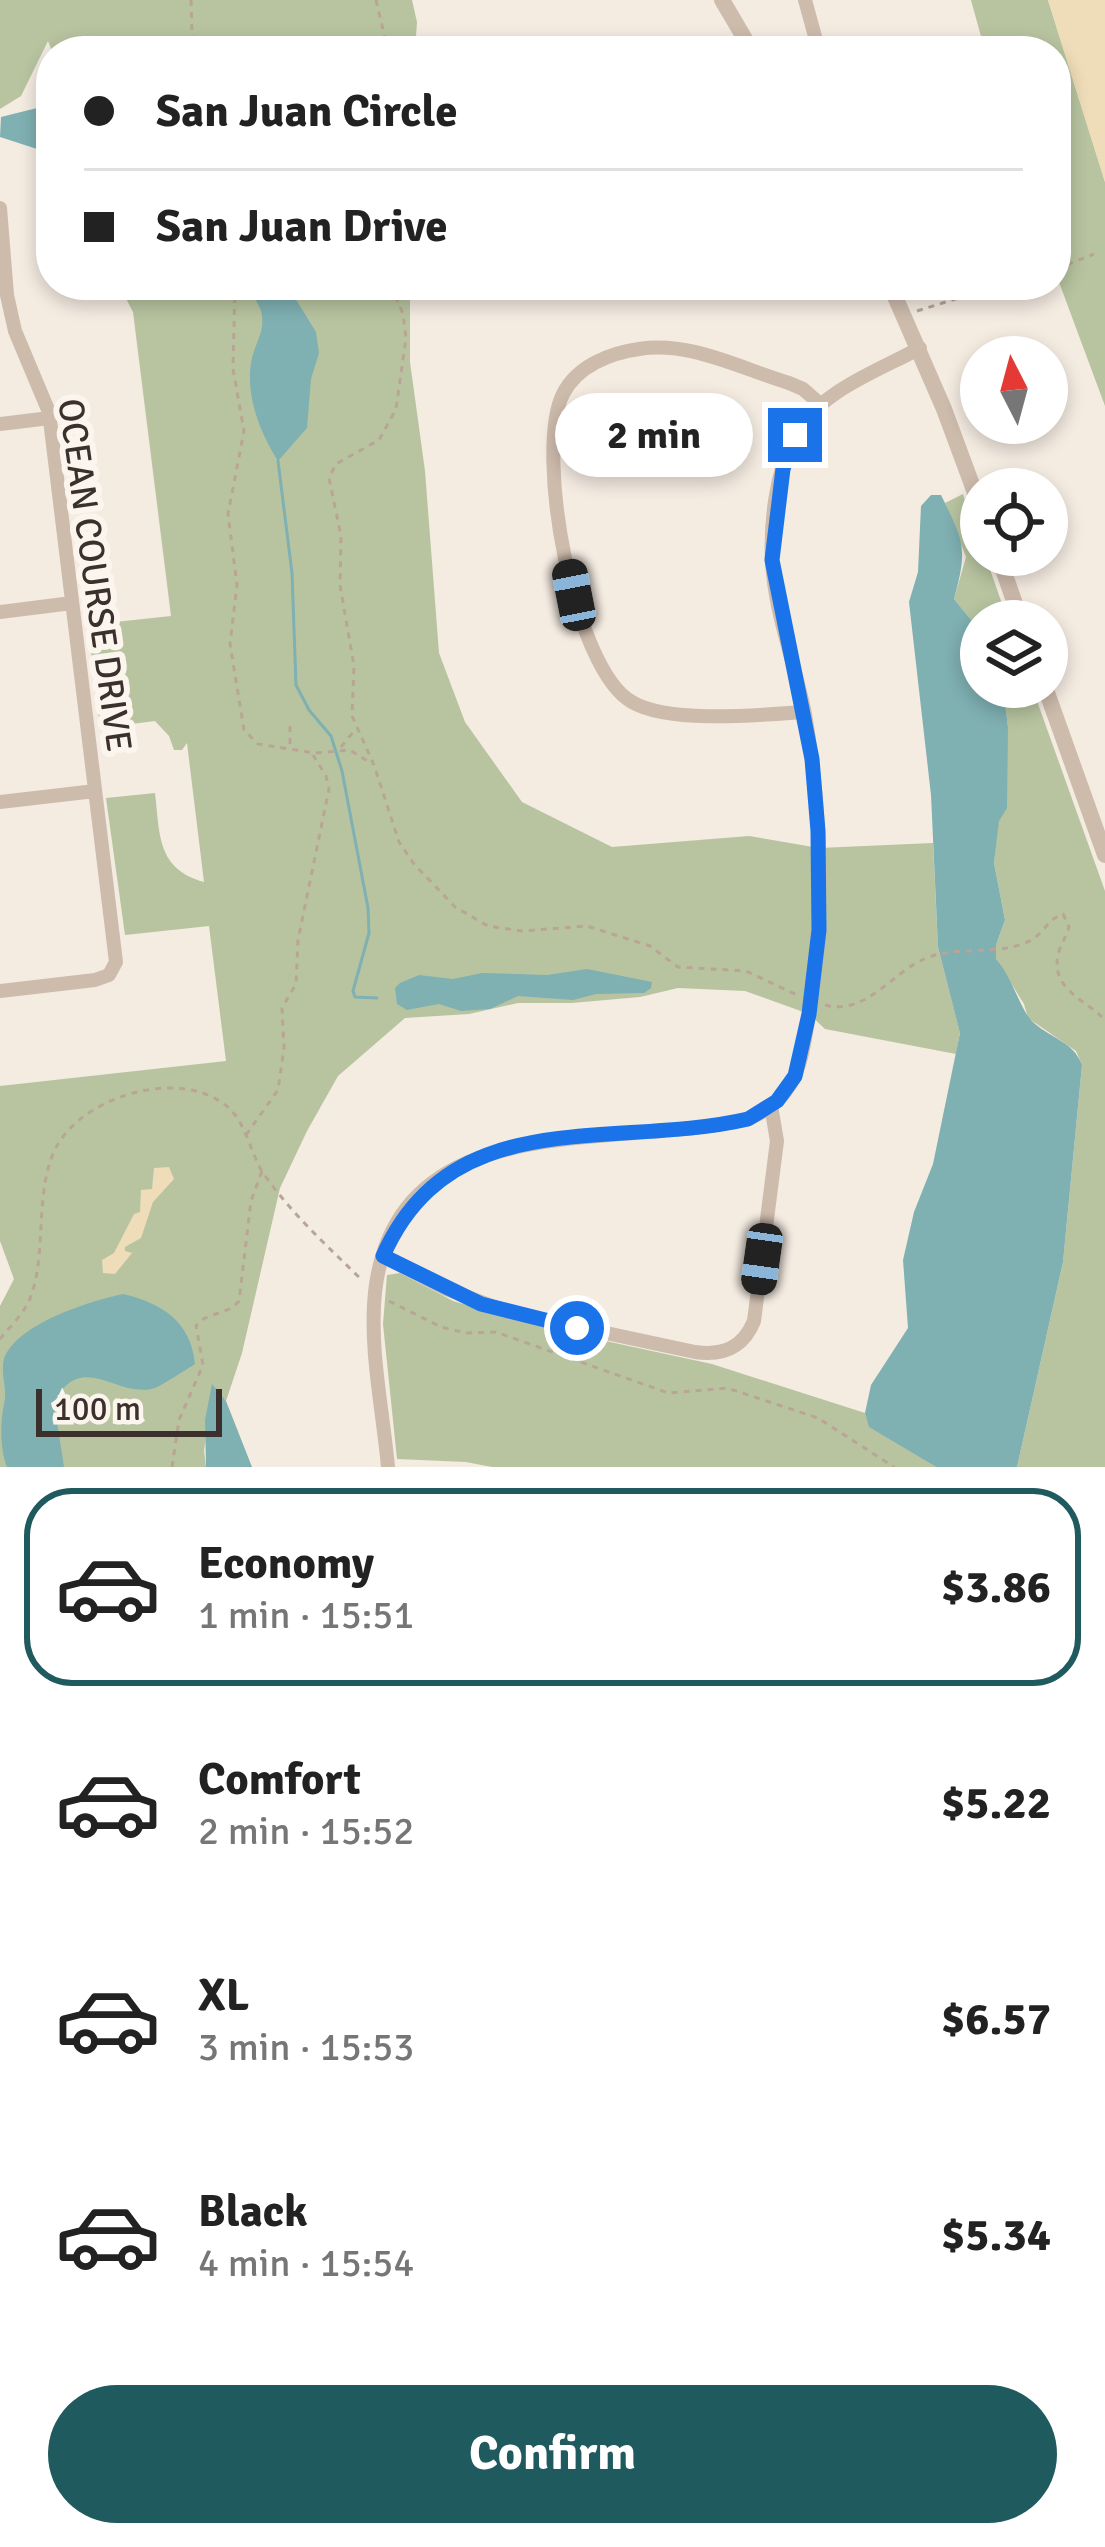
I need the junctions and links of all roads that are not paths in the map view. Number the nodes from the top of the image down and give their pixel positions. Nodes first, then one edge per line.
1 (722, 0) edge
2 (805, 0) edge
3 (743, 36) edge
4 (815, 36) edge
5 (0, 208) edge
6 (897, 300) edge
7 (920, 348) junction
8 (820, 404) junction
9 (50, 418) junction
10 (0, 424) edge
11 (965, 468) edge
12 (72, 603) junction
13 (0, 611) edge
14 (1052, 708) edge
15 (804, 712) junction
16 (95, 791) junction
17 (0, 802) edge
18 (1105, 856) edge
19 (0, 991) edge
20 (771, 1106) junction
21 (383, 1256) junction
22 (388, 1467) edge

1 - 3 street
2 - 4 street
5 - 9 street, OCEAN COURSE DRIVE
6 - 7 street
7 - 8 street
7 - 11 street
8 - 15 street
8 - 15 street
9 - 10 street
9 - 12 street, OCEAN COURSE DRIVE
12 - 13 street
12 - 16 street, OCEAN COURSE DRIVE
14 - 18 street
15 - 20 street
16 - 17 street
16 - 19 street, OCEAN COURSE DRIVE
20 - 21 street
20 - 21 street
21 - 22 street

